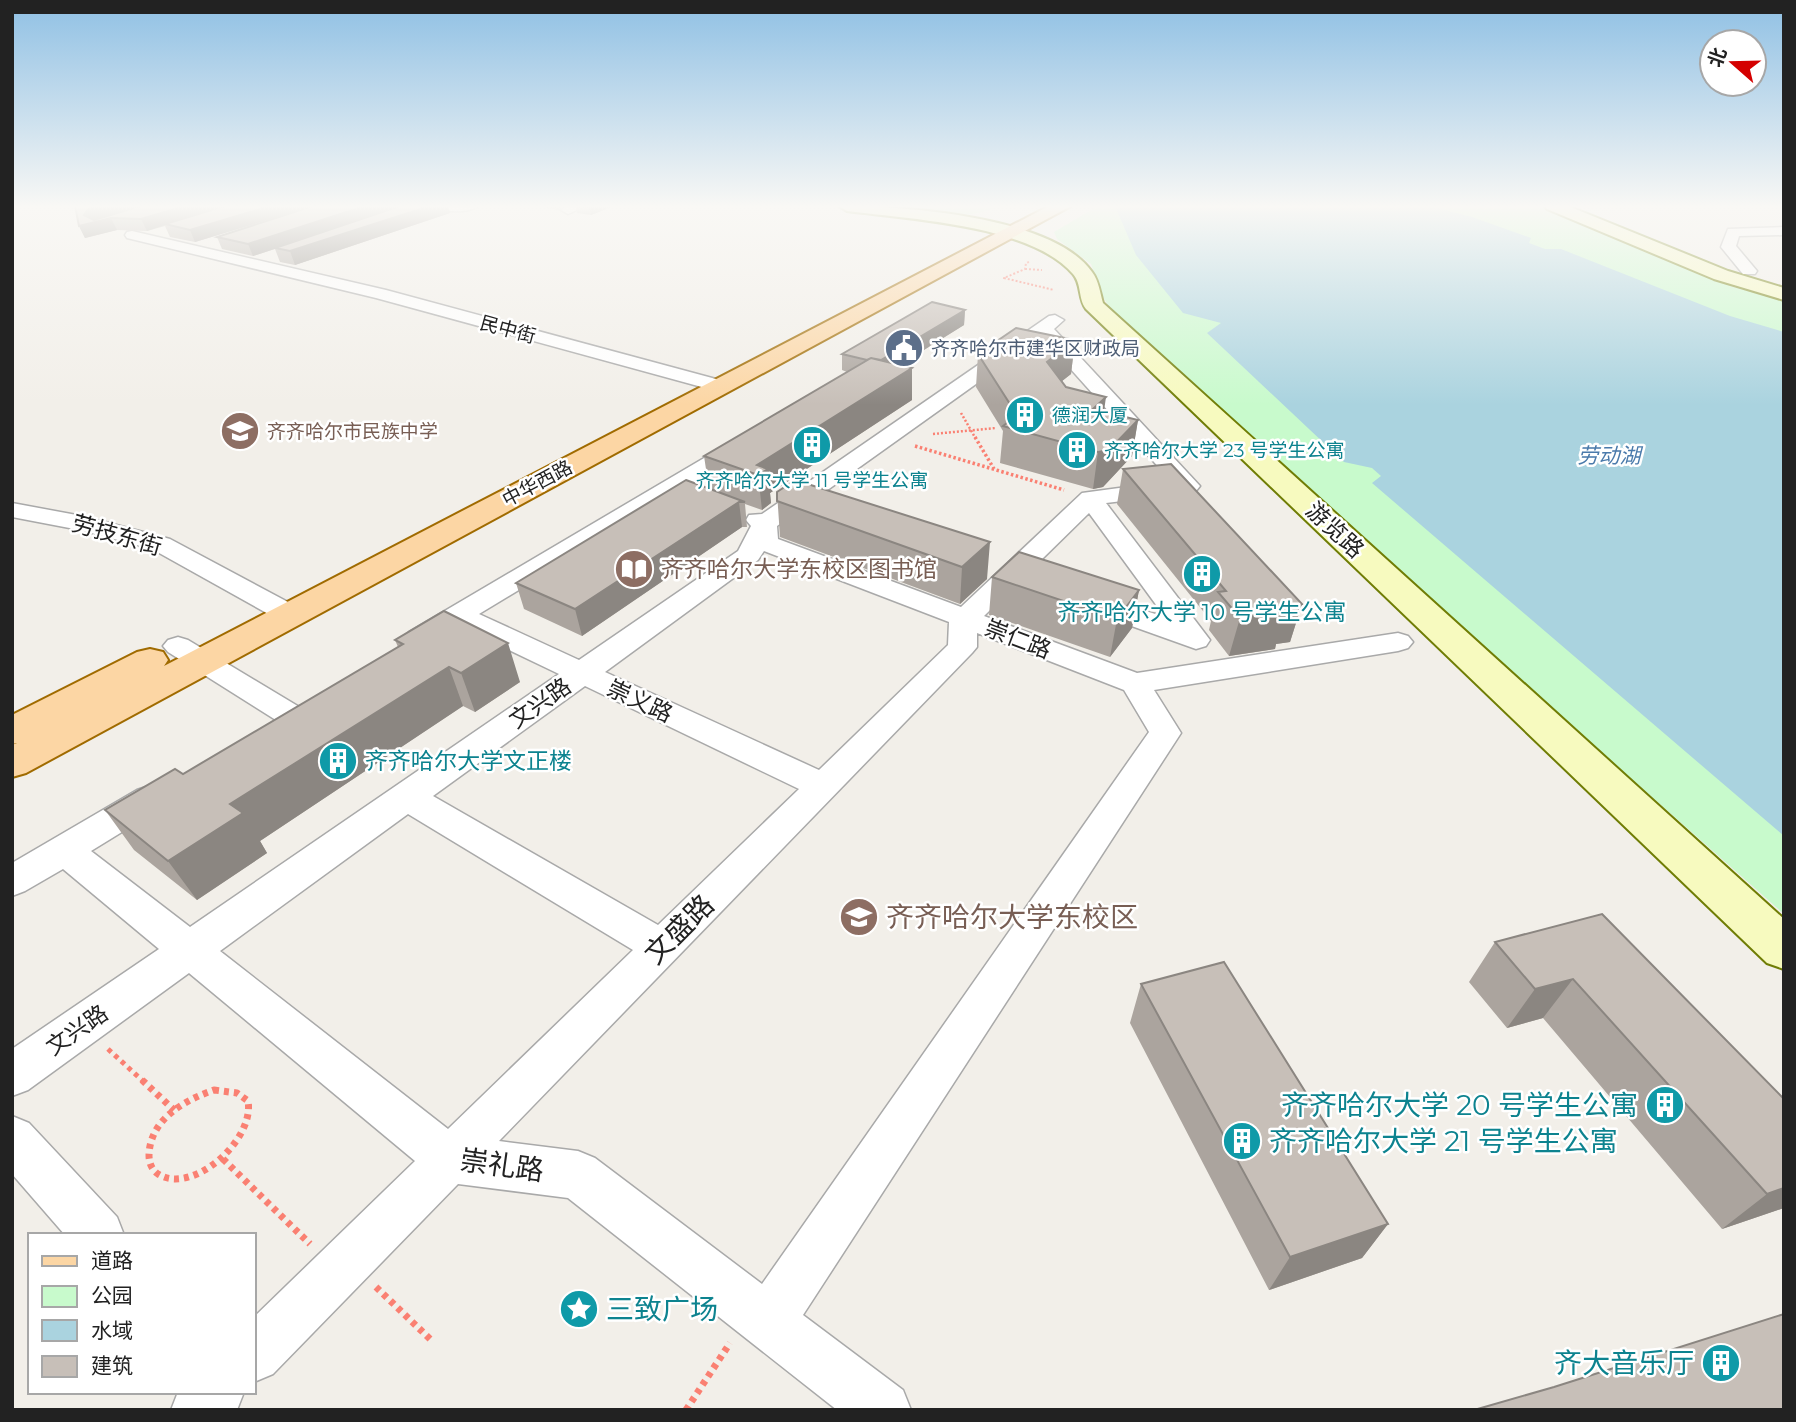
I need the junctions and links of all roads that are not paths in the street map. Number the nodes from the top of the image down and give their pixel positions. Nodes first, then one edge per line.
1 (291, 272) edge
2 (919, 272) edge
3 (1081, 272) edge
4 (1715, 272) edge
5 (1784, 294) edge
6 (708, 383) junction
7 (763, 432) edge
8 (671, 487) junction
9 (1090, 498) junction
10 (12, 510) edge
11 (765, 523) junction
12 (1076, 597) edge
13 (266, 601) junction
14 (291, 615) junction
15 (458, 615) junction
16 (965, 619) junction
17 (1193, 636) junction
18 (1398, 642) dead end
19 (398, 650) edge
20 (191, 654) junction
21 (1218, 670) junction
22 (582, 673) junction
23 (1135, 683) junction
24 (290, 715) edge
25 (12, 731) edge
26 (12, 763) edge
27 (172, 786) edge
28 (823, 786) junction
29 (407, 797) junction
30 (65, 849) junction
31 (12, 881) edge
32 (661, 947) junction
33 (1784, 949) edge
34 (190, 950) junction
35 (12, 1075) edge
36 (12, 1139) edge
37 (449, 1159) junction
38 (97, 1233) edge
39 (760, 1315) junction
40 (256, 1353) edge
41 (214, 1394) edge
42 (199, 1410) edge
43 (884, 1410) edge

1 - 6 street, 民中街
2 - 6 main road, 中华西路
3 - 33 street, 游览路
4 - 5 street
6 - 13 main road, 中华西路
6 - 14 main road, 中华西路
7 - 8 street
8 - 11 street
8 - 15 street
9 - 11 street, 文兴路
9 - 16 street
9 - 17 street
10 - 13 street, 劳技东街
11 - 16 street, 崇仁路
11 - 22 street, 文兴路
12 - 17 street
13 - 14 street, 劳技东街
13 - 20 main road, 中华西路
14 - 20 main road, 中华西路
15 - 19 street
15 - 22 street, 崇义路
16 - 23 street, 崇仁路
16 - 28 street, 文盛路
17 - 21 street
18 - 21 street, 崇仁路
20 - 24 street
20 - 25 main road, 中华西路
20 - 26 main road, 中华西路
21 - 23 street, 崇仁路
22 - 28 street, 崇义路
22 - 29 street, 文兴路
23 - 39 street
27 - 30 street
28 - 32 street, 文盛路
29 - 32 street
29 - 34 street, 文兴路
30 - 31 street
30 - 34 street, 崇礼路
32 - 37 street, 文盛路
34 - 35 street, 文兴路
34 - 37 street, 崇礼路
36 - 38 street
37 - 39 street, 崇礼路
37 - 40 street, 文盛路
39 - 43 street, 崇礼路
41 - 42 street

